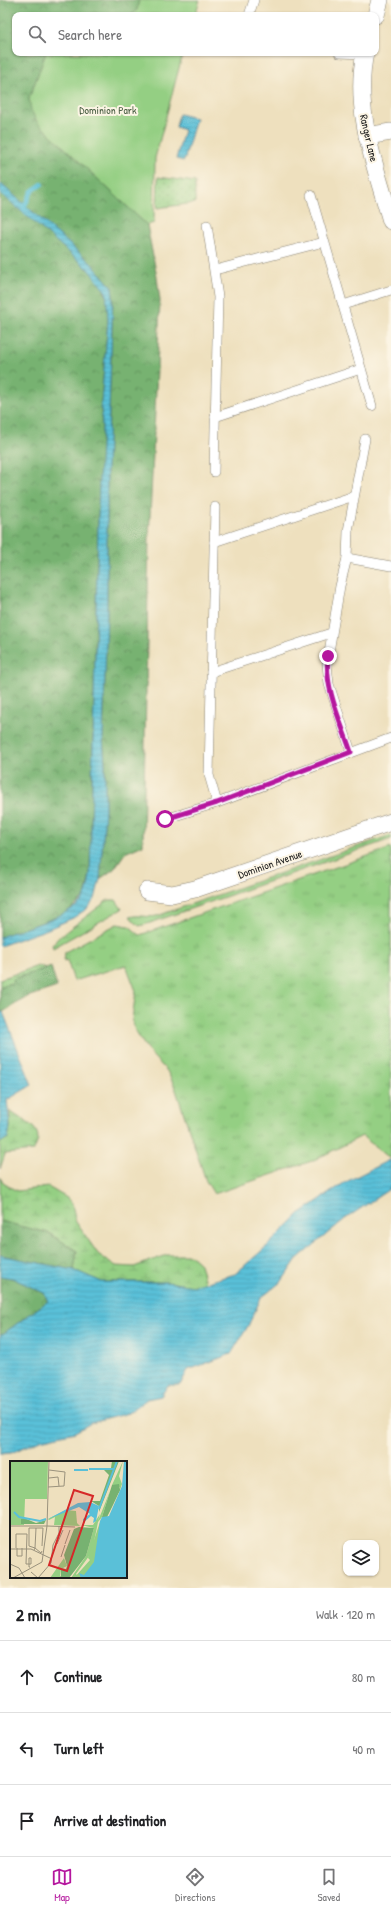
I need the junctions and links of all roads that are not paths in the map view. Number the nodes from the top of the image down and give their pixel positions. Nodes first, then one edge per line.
1 (254, 0) edge
2 (380, 0) edge
3 (251, 12) edge
4 (377, 12) edge
5 (364, 56) edge
6 (391, 132) edge
7 (367, 136) junction
8 (311, 196) dead end
9 (391, 221) edge
10 (207, 225) dead end
11 (324, 242) junction
12 (215, 270) junction
13 (391, 290) edge
14 (343, 305) junction
15 (361, 369) junction
16 (372, 406) dead end
17 (215, 417) junction
18 (365, 439) dead end
19 (214, 472) dead end
20 (354, 496) junction
21 (215, 507) dead end
22 (214, 542) junction
23 (347, 558) junction
24 (391, 566) edge
25 (332, 633) junction
26 (211, 672) junction
27 (391, 738) edge
28 (351, 752) junction
29 (217, 803) junction
30 (165, 819) dead end
31 (391, 822) edge
32 (147, 891) dead end

1 - 3 lane
2 - 4 street
5 - 7 street, Ranger Lane
6 - 7 street
7 - 9 street, Ranger Lane
8 - 11 lane
10 - 12 lane
11 - 12 lane
11 - 14 lane
12 - 17 lane
13 - 14 lane
14 - 15 lane
15 - 16 lane
15 - 17 lane
17 - 19 lane
18 - 20 lane
20 - 22 lane
20 - 23 lane
21 - 22 lane
22 - 26 lane
23 - 24 lane
23 - 25 lane
25 - 26 lane
25 - 28 lane
26 - 29 lane
27 - 28 lane
28 - 29 lane
29 - 30 lane
31 - 32 street, Dominion Avenue

